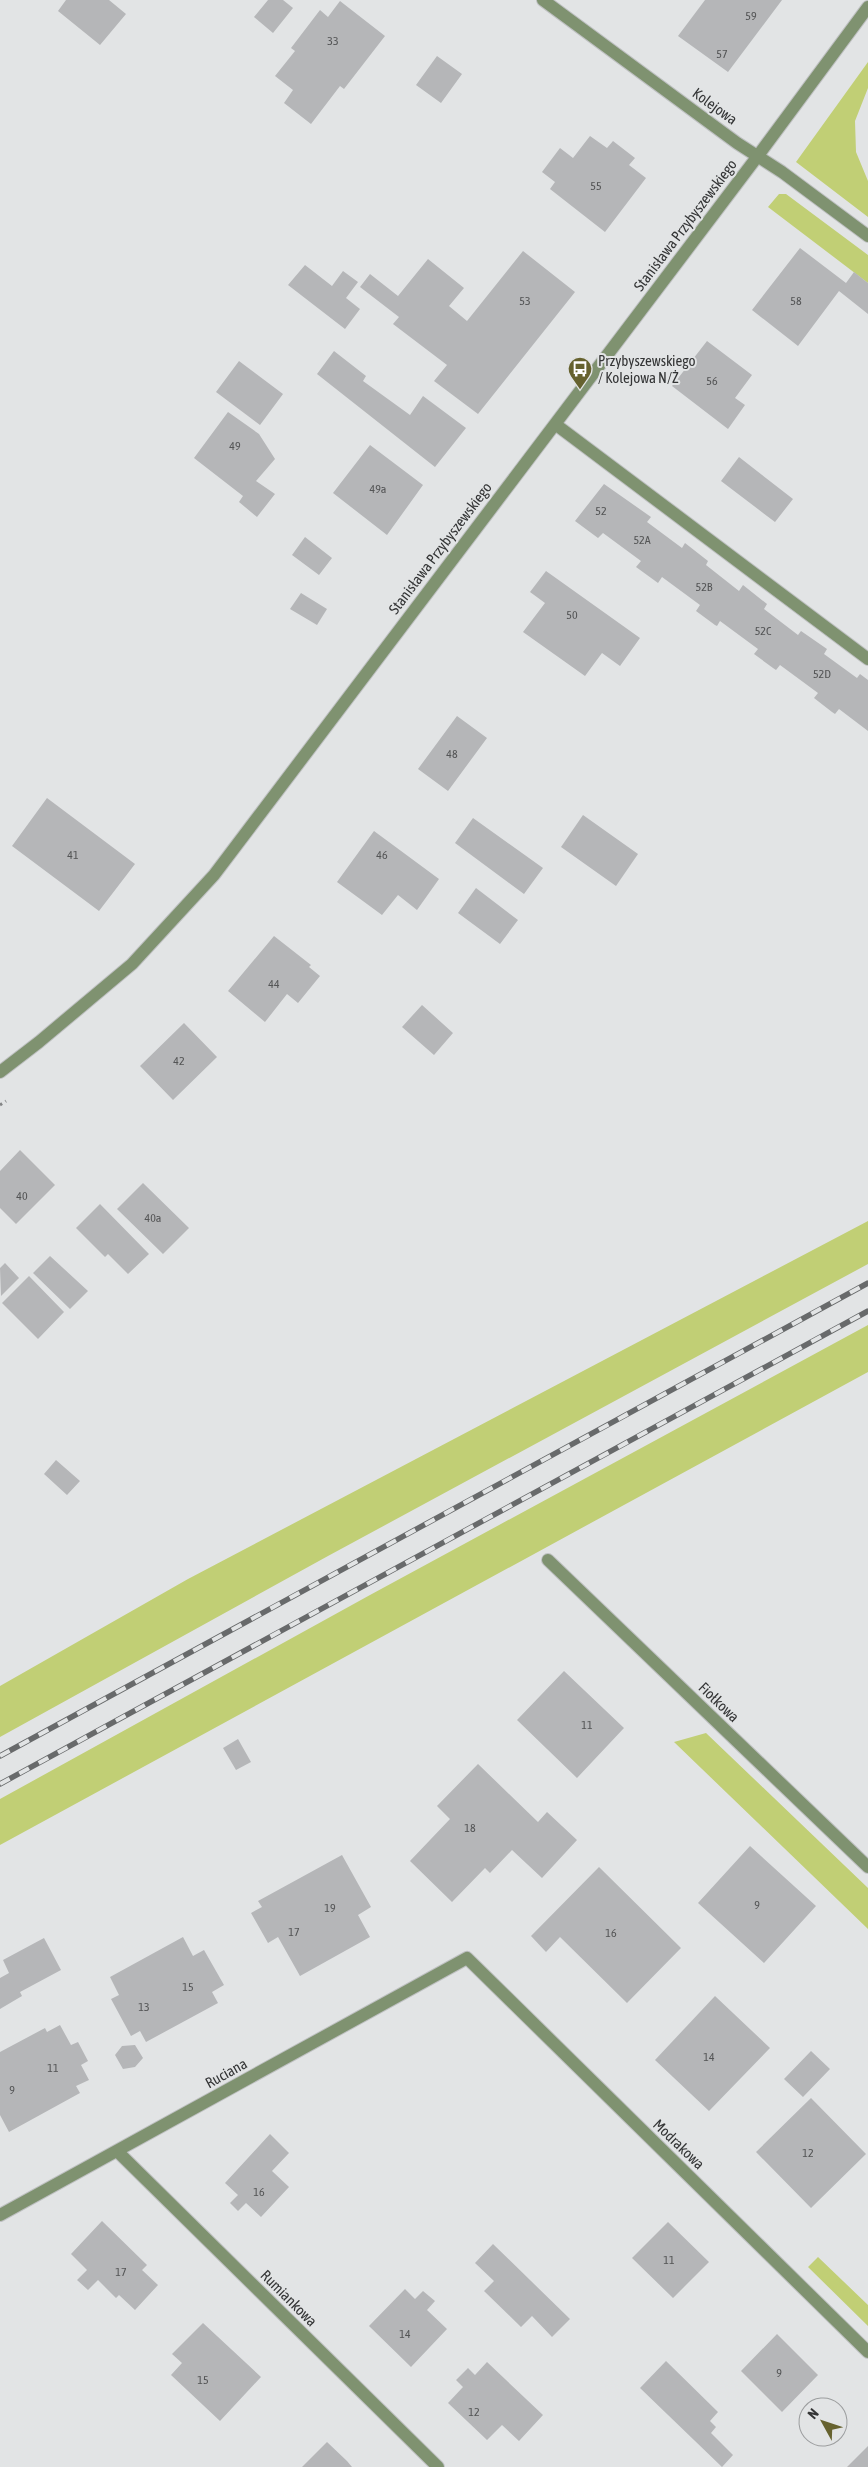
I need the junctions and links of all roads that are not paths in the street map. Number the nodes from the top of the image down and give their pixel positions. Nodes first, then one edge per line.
1 (543, 0) edge
2 (868, 7) edge
3 (757, 157) junction
4 (868, 236) edge
5 (554, 424) junction
6 (868, 659) edge
7 (0, 1072) edge
8 (548, 1560) dead end
9 (868, 1867) edge
10 (467, 1958) joint
11 (117, 2151) junction
12 (0, 2215) edge
13 (868, 2352) edge
14 (438, 2467) edge

1 - 3 street, Kolejowa
2 - 3 street, Stanisława Przybyszewskiego
3 - 4 street, Kolejowa
3 - 5 street, Stanisława Przybyszewskiego
5 - 6 street
5 - 7 street, Stanisława Przybyszewskiego
8 - 9 street, Fiołkowa
10 - 11 street, Ruciana
10 - 13 street, Modrakowa
11 - 12 street, Ruciana
11 - 14 street, Rumiankowa

